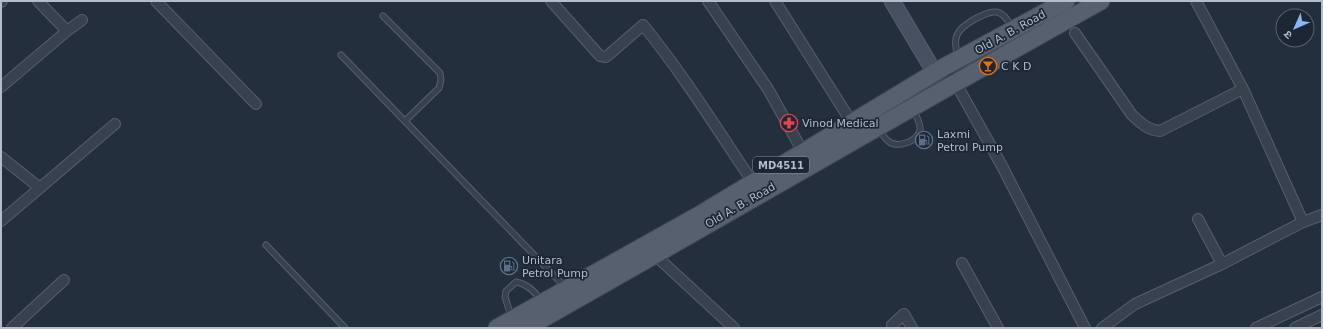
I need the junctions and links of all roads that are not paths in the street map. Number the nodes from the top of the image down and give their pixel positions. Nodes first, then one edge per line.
1 (38, 1) edge
2 (156, 1) edge
3 (551, 1) edge
4 (708, 1) edge
5 (775, 1) edge
6 (892, 1) edge
7 (1066, 1) edge
8 (1102, 1) edge
9 (1196, 1) edge
10 (383, 16) dead end
11 (82, 20) dead end
12 (1014, 29) junction
13 (67, 31) junction
14 (1075, 33) dead end
15 (341, 55) dead end
16 (959, 59) junction
17 (935, 73) junction
18 (956, 82) junction
19 (1, 87) edge
20 (1243, 89) junction
21 (256, 104) dead end
22 (912, 107) junction
23 (405, 121) junction
24 (852, 123) junction
25 (115, 124) dead end
26 (878, 126) junction
27 (803, 152) junction
28 (1, 157) edge
29 (752, 181) junction
30 (40, 188) junction
31 (1322, 215) edge
32 (1198, 219) dead end
33 (1, 222) edge
34 (1303, 222) junction
35 (266, 244) dead end
36 (655, 255) junction
37 (962, 263) dead end
38 (1222, 264) junction
39 (64, 280) dead end
40 (567, 289) junction
41 (1322, 297) edge
42 (542, 302) junction
43 (1322, 315) edge
44 (519, 324) edge
45 (12, 328) edge
46 (345, 328) edge
47 (497, 328) edge
48 (734, 328) edge
49 (893, 328) edge
50 (912, 328) edge
51 (998, 328) edge
52 (1085, 328) edge
53 (1102, 328) edge
54 (1256, 328) edge
55 (1295, 328) edge

1 - 13 street
2 - 21 street
3 - 29 street
4 - 27 street
5 - 24 street
6 - 17 street
7 - 12 main road, Old A. B. Road / MD4511
8 - 18 main road, Old A. B. Road / MD4511
9 - 20 street
10 - 23 lane
11 - 13 street
12 - 16 main road, Old A. B. Road / MD4511
12 - 16 lane
13 - 19 street
14 - 20 street
15 - 23 lane
16 - 17 main road, Old A. B. Road / MD4511
17 - 24 main road, Old A. B. Road / MD4511
18 - 22 main road, Old A. B. Road / MD4511
18 - 52 street
20 - 34 street
22 - 26 main road, Old A. B. Road / MD4511
22 - 26 lane
23 - 40 lane
24 - 27 main road, Old A. B. Road / MD4511
25 - 30 street
26 - 36 main road, Old A. B. Road / MD4511
27 - 29 main road, Old A. B. Road / MD4511
28 - 30 street
29 - 40 main road, Old A. B. Road / MD4511
30 - 33 street
31 - 34 street
32 - 38 street
34 - 38 street
35 - 46 lane
36 - 44 main road, Old A. B. Road / MD4511
36 - 48 street
37 - 51 street
38 - 53 street
39 - 45 street
40 - 42 main road, Old A. B. Road / MD4511
41 - 54 street
42 - 44 main road, Old A. B. Road / MD4511
42 - 44 lane
43 - 55 street
44 - 47 main road, Old A. B. Road / MD4511
49 - 50 street

